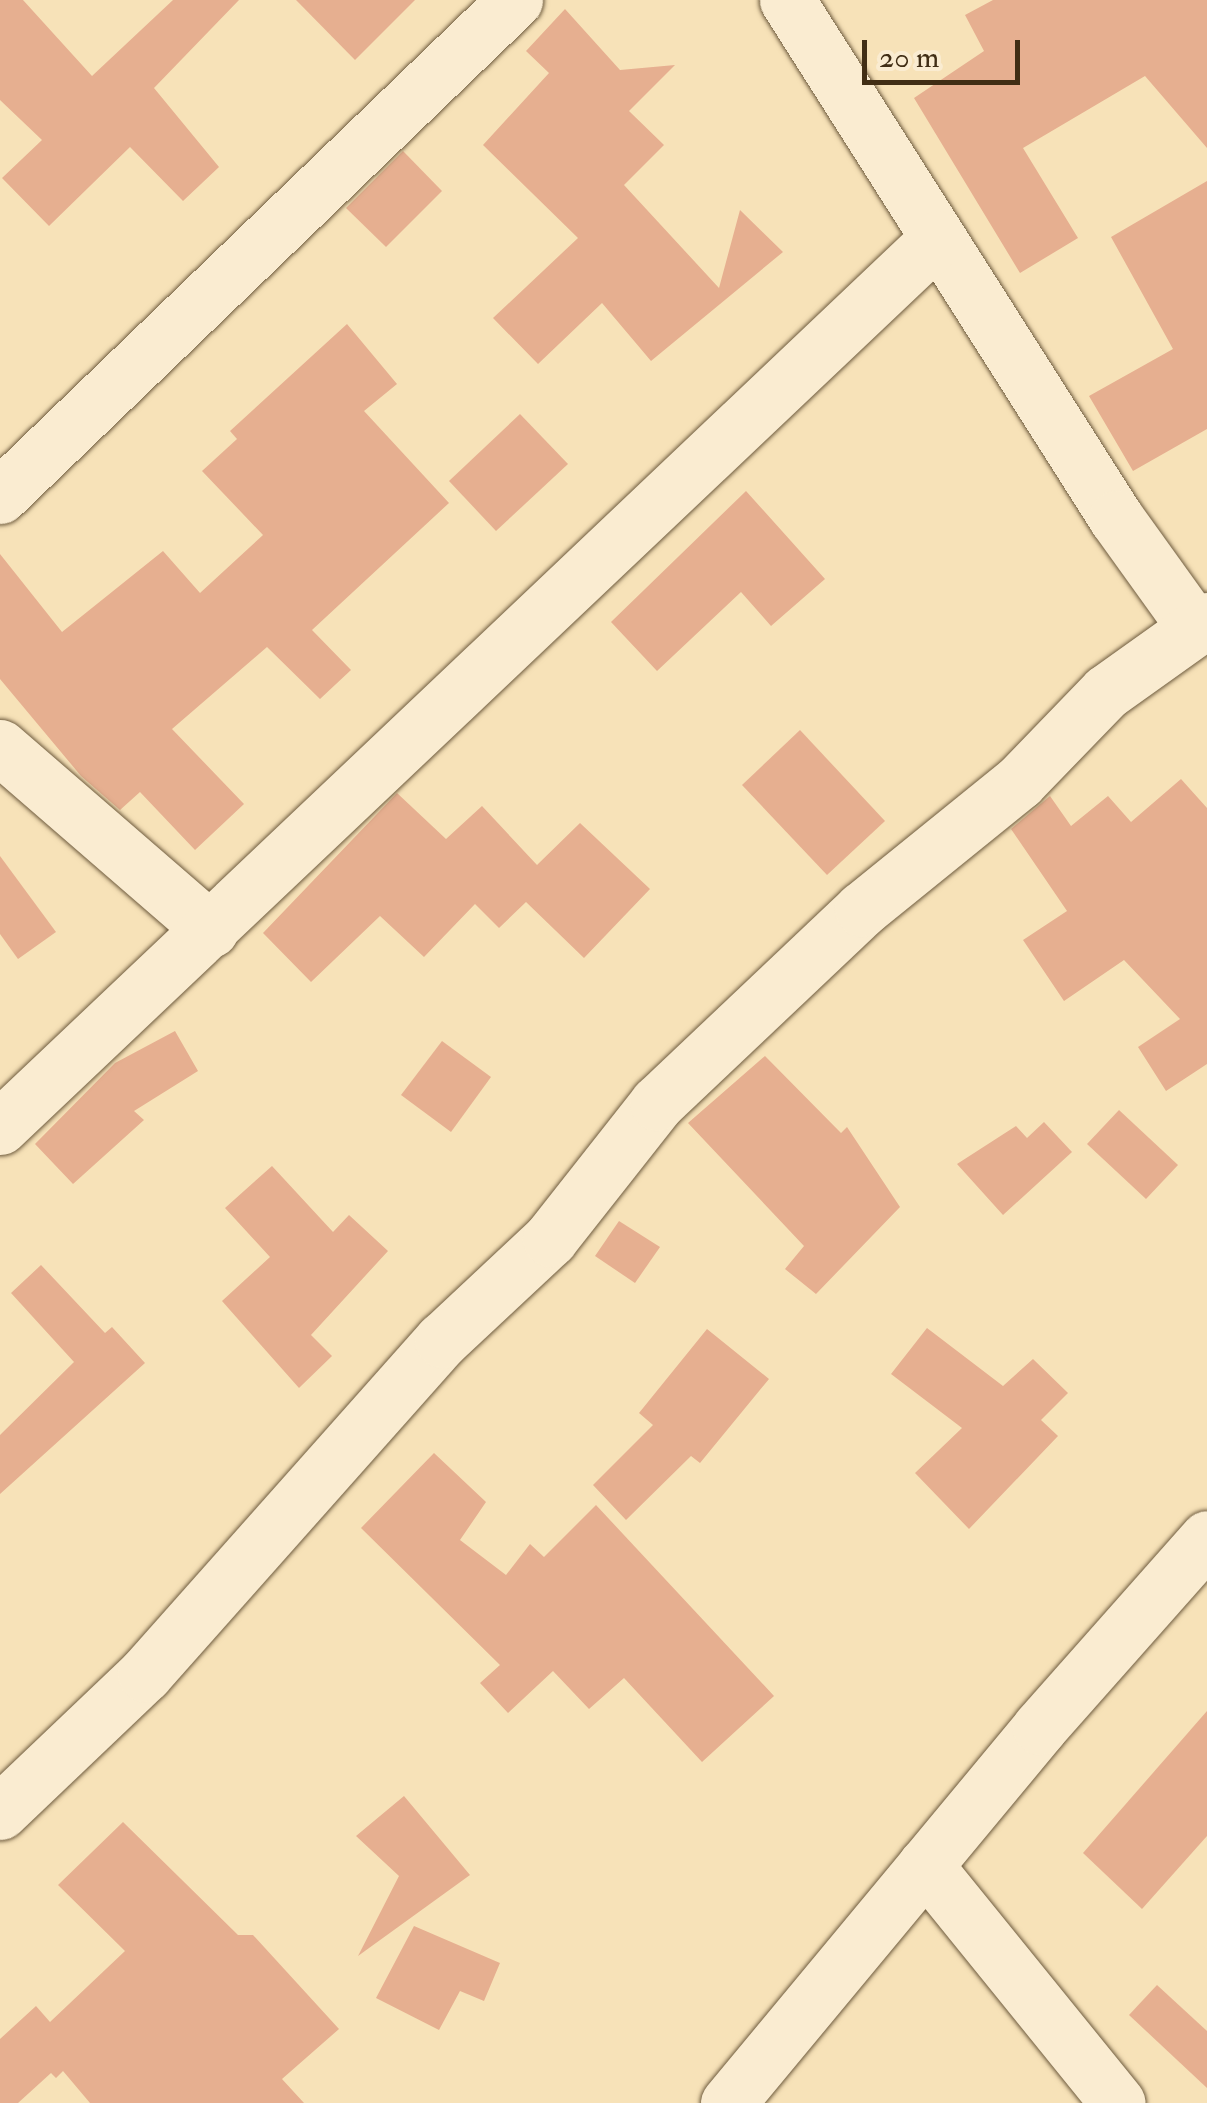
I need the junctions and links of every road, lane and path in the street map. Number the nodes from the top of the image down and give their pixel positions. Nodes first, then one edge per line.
1 (515, 0) edge
2 (788, 0) edge
3 (938, 238) junction
4 (0, 496) edge
5 (1201, 624) edge
6 (0, 747) edge
7 (211, 930) junction
8 (0, 1127) edge
9 (1207, 1538) edge
10 (0, 1812) edge
11 (925, 1864) junction
12 (728, 2103) edge
13 (1118, 2103) edge

1 - 4 street
2 - 3 street
3 - 5 street
3 - 7 street
5 - 10 street
6 - 7 street
7 - 8 street
9 - 11 street
11 - 12 street
11 - 13 street

